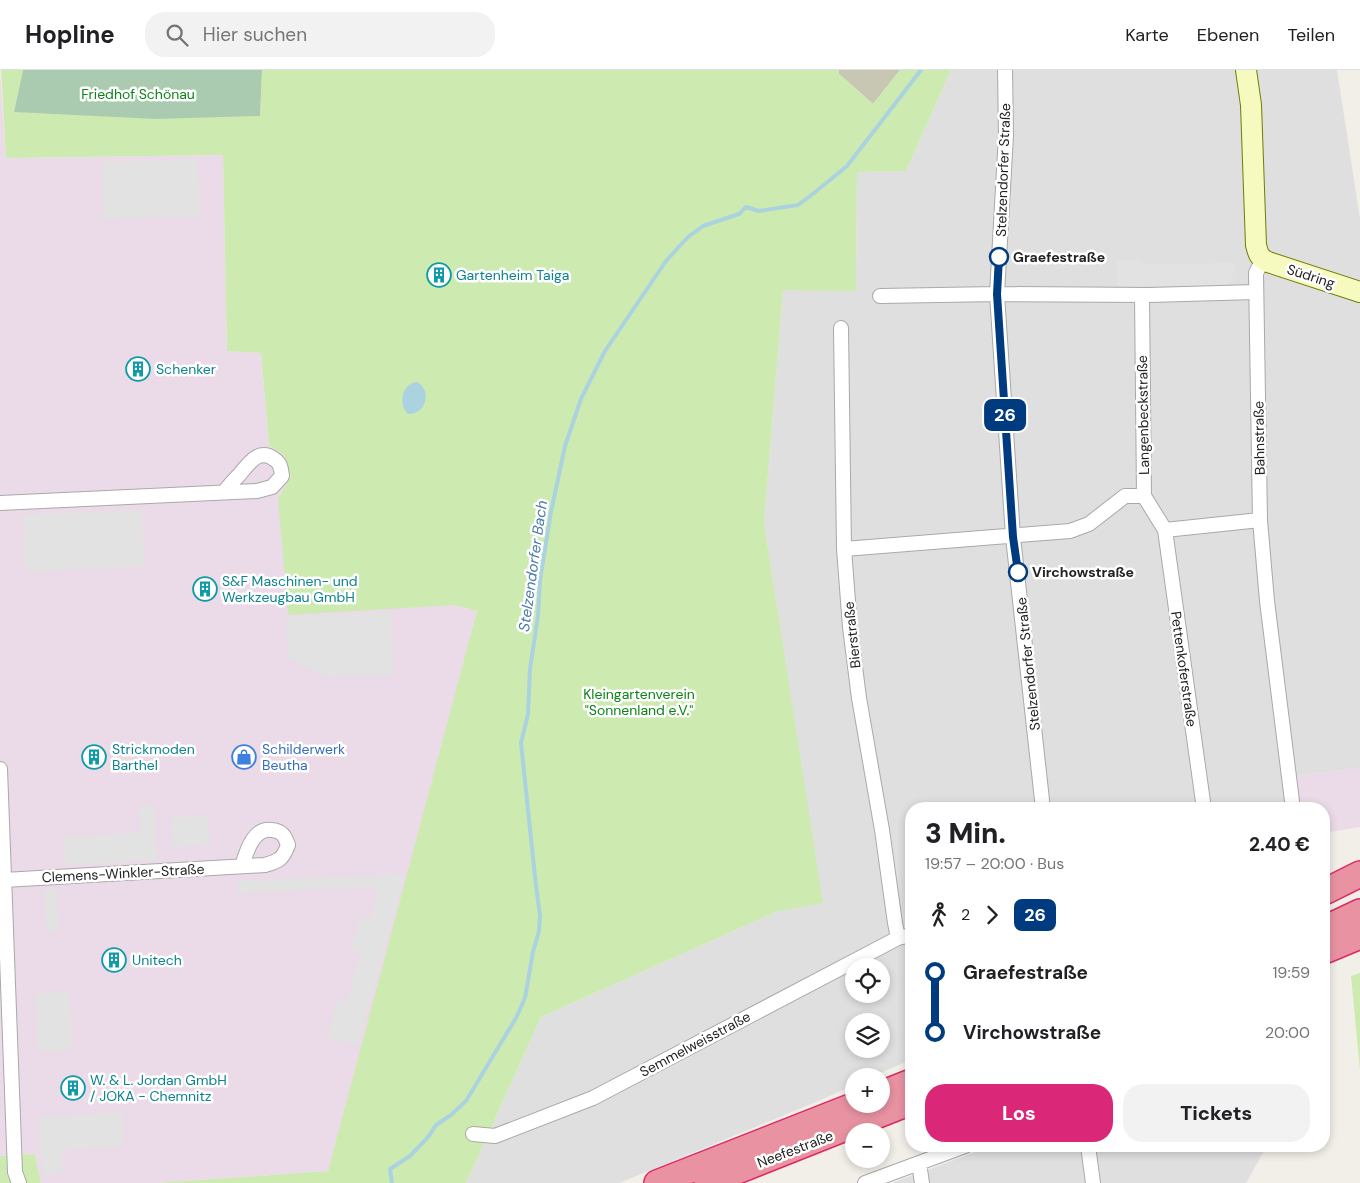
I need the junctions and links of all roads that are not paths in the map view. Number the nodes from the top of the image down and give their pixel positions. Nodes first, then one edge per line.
1 (1005, 70) edge
2 (1246, 70) edge
3 (1263, 259) junction
4 (1256, 292) junction
5 (1360, 292) edge
6 (997, 294) junction
7 (1142, 295) junction
8 (880, 296) dead end
9 (841, 328) dead end
10 (224, 492) dead end
11 (1144, 496) junction
12 (0, 502) edge
13 (1260, 520) junction
14 (1165, 530) junction
15 (1013, 537) junction
16 (844, 549) junction
17 (0, 769) edge
18 (1042, 802) edge
19 (1203, 802) edge
20 (1292, 802) edge
21 (242, 866) dead end
22 (1360, 874) edge
23 (4, 880) junction
24 (1330, 889) edge
25 (1360, 894) edge
26 (1330, 907) edge
27 (1360, 912) edge
28 (1330, 926) edge
29 (1360, 936) edge
30 (905, 937) edge
31 (1330, 948) edge
32 (905, 1084) edge
33 (890, 1090) edge
34 (905, 1104) edge
35 (845, 1109) edge
36 (473, 1134) dead end
37 (949, 1152) edge
38 (1089, 1152) edge
39 (919, 1163) junction
40 (15, 1179) edge
41 (658, 1183) edge
42 (707, 1183) edge
43 (865, 1183) edge
44 (922, 1183) edge
45 (1093, 1183) edge

1 - 6 street, Stelzendorfer Straße
2 - 3 street
3 - 4 street, Bahnstraße
3 - 5 street, Südring
4 - 7 street
4 - 13 street, Bahnstraße
6 - 7 street
6 - 8 street
6 - 15 street, Stelzendorfer Straße
7 - 11 street, Langenbeckstraße
9 - 16 street, Bierstraße
10 - 12 street
11 - 14 street
11 - 15 street
13 - 14 street
13 - 20 street, Bahnstraße
14 - 19 street, Pettenkoferstraße
15 - 16 street
15 - 18 street, Stelzendorfer Straße
16 - 30 street, Bierstraße
17 - 23 street
21 - 23 street, Clemens-Winkler-Straße
22 - 24 highway
23 - 40 street
25 - 26 highway
27 - 28 highway
29 - 31 highway
30 - 36 street, Semmelweisstraße
32 - 33 highway
34 - 42 highway, Neefestraße
35 - 41 highway, Neefestraße
37 - 39 street
38 - 45 street
39 - 43 street
39 - 44 street

